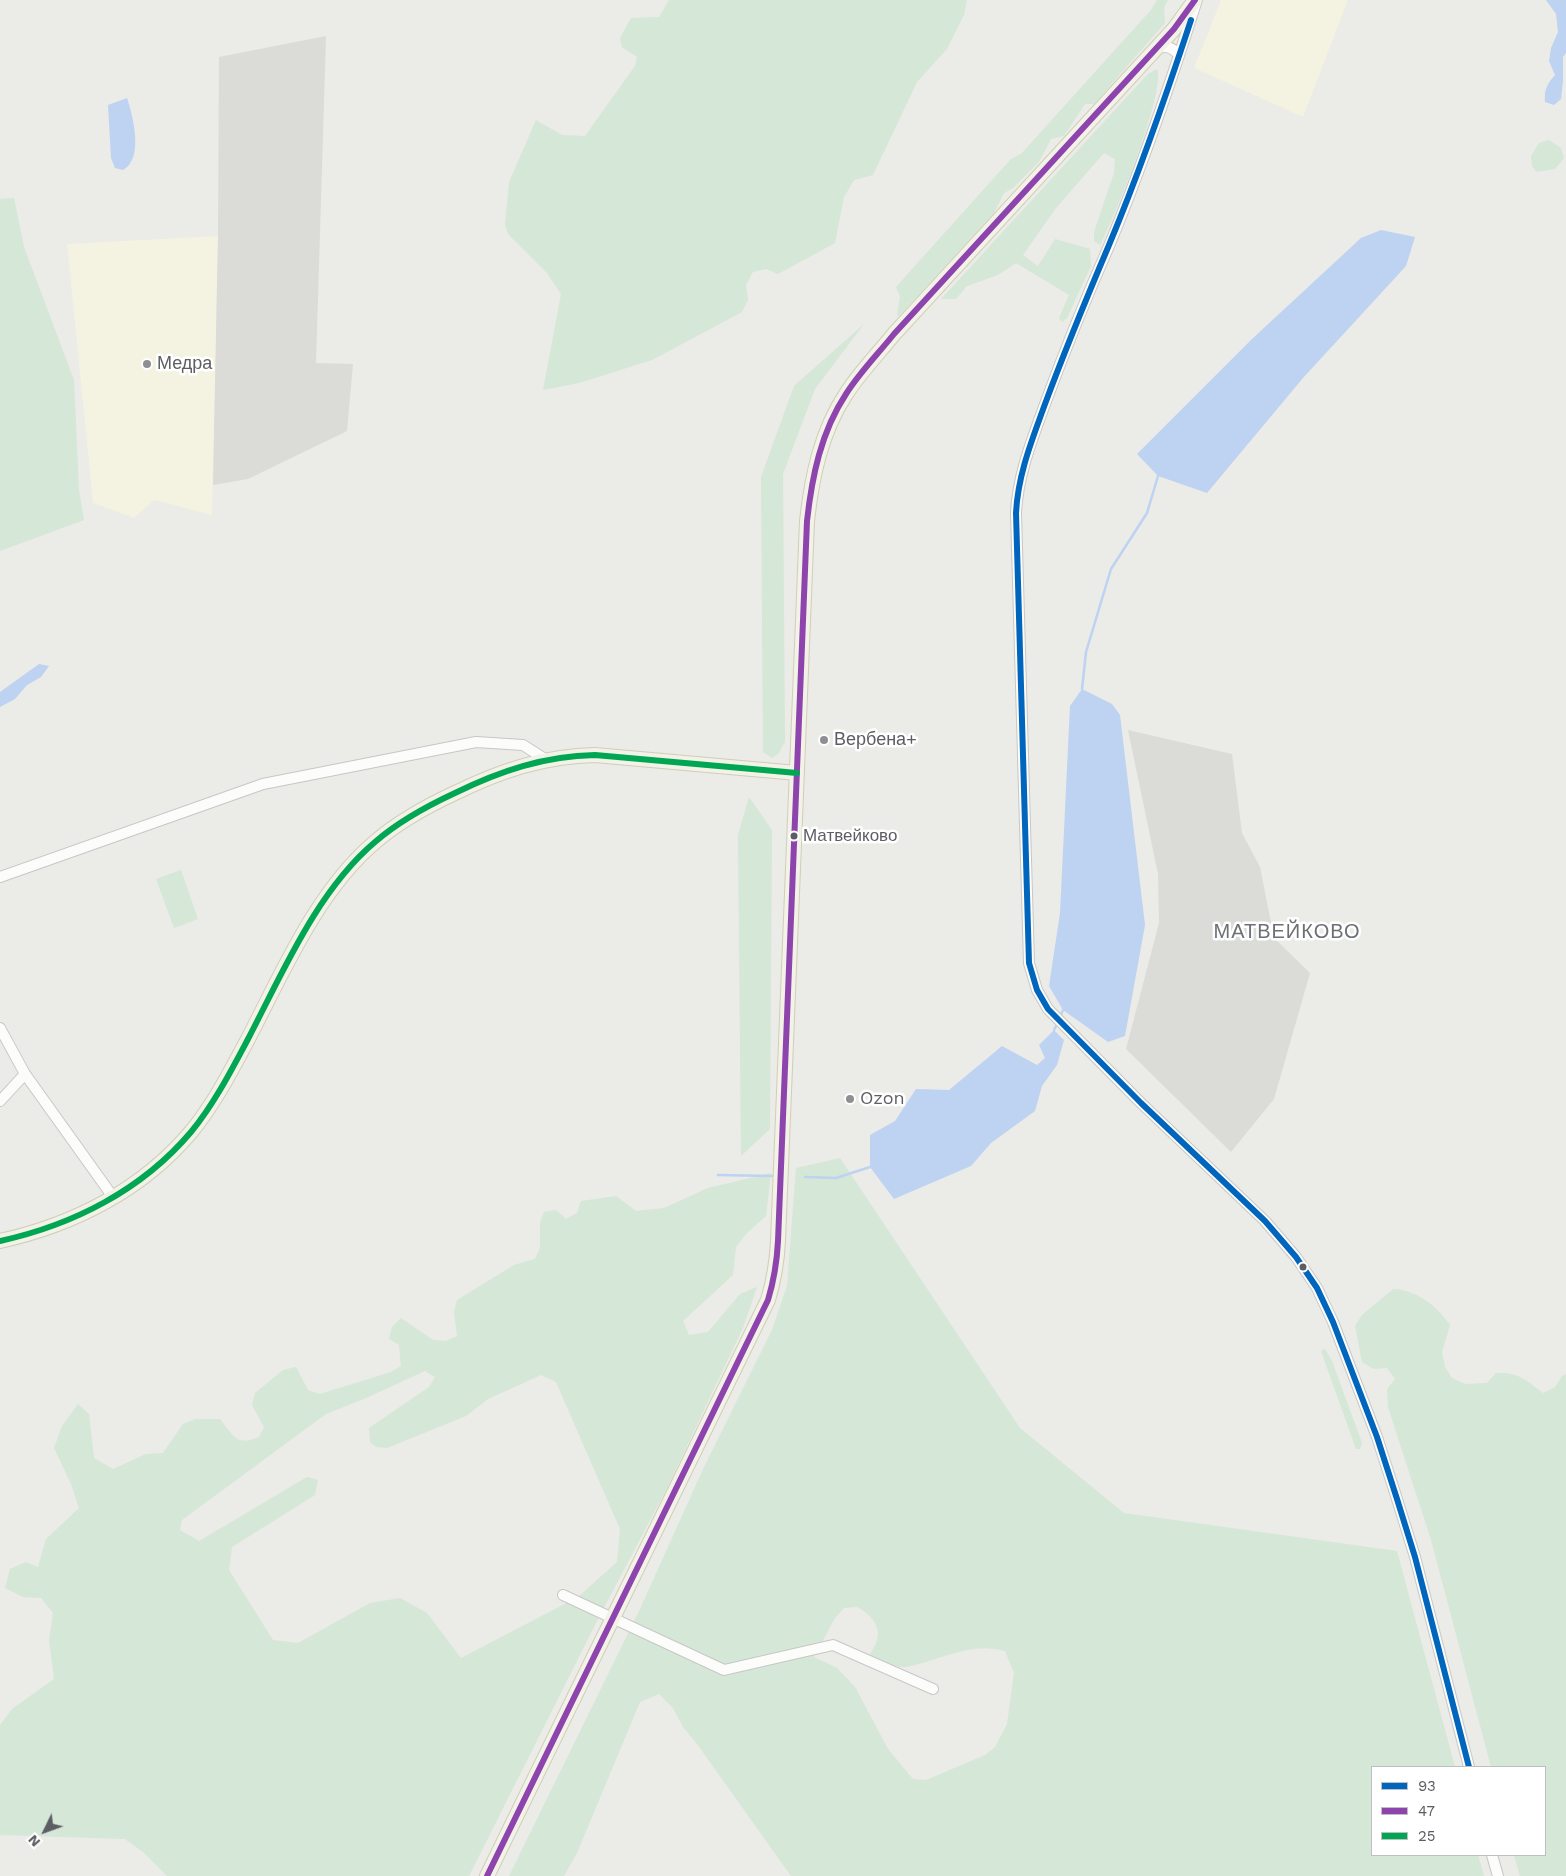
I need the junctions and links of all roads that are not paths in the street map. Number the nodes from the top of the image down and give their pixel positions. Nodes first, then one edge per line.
1 (1196, 0) edge
2 (1153, 51) junction
3 (1179, 56) junction
4 (545, 759) junction
5 (797, 773) junction
6 (0, 877) edge
7 (0, 1028) edge
8 (25, 1074) junction
9 (0, 1101) edge
10 (113, 1198) junction
11 (0, 1241) edge
12 (563, 1595) dead end
13 (613, 1618) junction
14 (933, 1689) dead end
15 (1469, 1766) edge
16 (1492, 1856) edge
17 (488, 1876) edge
18 (1498, 1876) edge

1 - 2 main road
1 - 3 street
2 - 3 street
2 - 5 main road
3 - 15 street
4 - 5 main road
4 - 6 street
4 - 10 main road
5 - 13 main road
7 - 8 street
8 - 9 street
8 - 10 street
10 - 11 main road
12 - 13 street
13 - 14 street
13 - 17 main road
16 - 18 street

